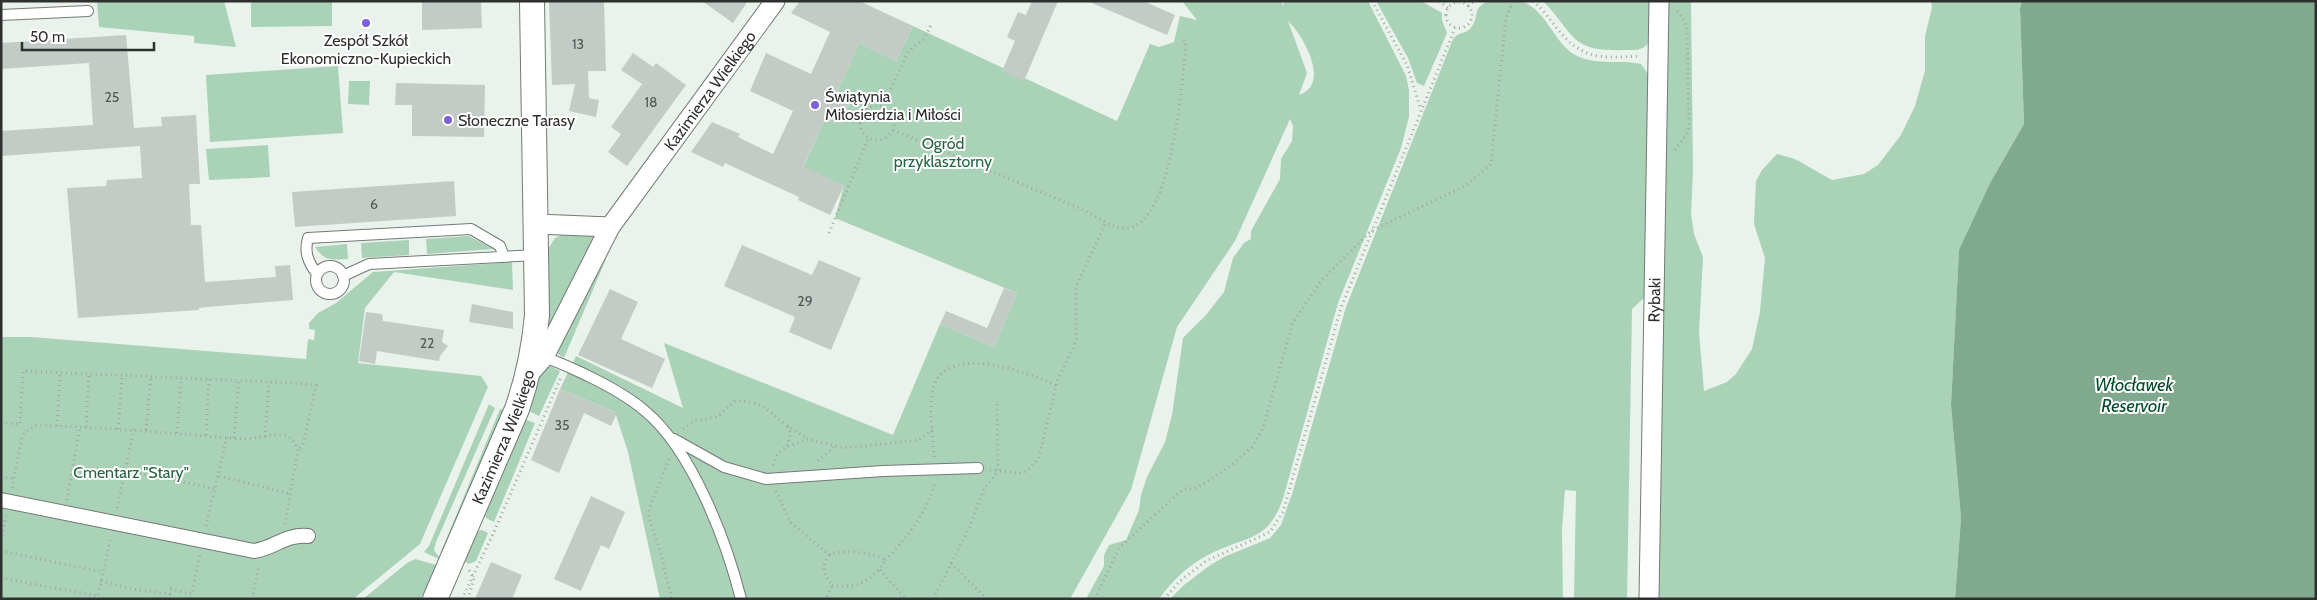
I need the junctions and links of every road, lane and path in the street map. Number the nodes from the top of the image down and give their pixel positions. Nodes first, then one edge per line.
1 (532, 1) edge
2 (775, 1) edge
3 (1372, 1) edge
4 (1440, 1) edge
5 (1475, 1) edge
6 (1513, 1) edge
7 (1532, 1) edge
8 (1659, 1) edge
9 (1468, 6) junction
10 (1448, 8) junction
11 (88, 11) dead end
12 (1, 15) edge
13 (931, 25) dead end
14 (1455, 28) junction
15 (1183, 38) dead end
16 (1657, 56) junction
17 (882, 107) junction
18 (1420, 108) junction
19 (893, 130) junction
20 (868, 139) junction
21 (1106, 222) junction
22 (536, 224) junction
23 (610, 227) junction
24 (1372, 231) junction
25 (829, 233) dead end
26 (536, 256) junction
27 (504, 257) junction
28 (317, 274) junction
29 (343, 276) junction
30 (544, 357) junction
31 (60, 373) junction
32 (90, 374) junction
33 (562, 374) dead end
34 (528, 375) junction
35 (122, 376) junction
36 (151, 377) junction
37 (181, 378) junction
38 (210, 379) junction
39 (239, 380) junction
40 (269, 382) junction
41 (1057, 386) junction
42 (997, 404) dead end
43 (1, 423) edge
44 (20, 424) junction
45 (785, 424) junction
46 (57, 426) junction
47 (80, 427) junction
48 (86, 427) junction
49 (118, 428) junction
50 (134, 429) junction
51 (933, 429) junction
52 (146, 430) junction
53 (25, 432) junction
54 (177, 433) junction
55 (206, 435) junction
56 (265, 437) junction
57 (234, 438) junction
58 (808, 439) junction
59 (674, 441) junction
60 (786, 447) junction
61 (298, 450) junction
62 (978, 468) joint
63 (125, 470) junction
64 (935, 470) junction
65 (998, 471) junction
66 (219, 476) dead end
67 (1, 477) edge
68 (774, 479) junction
69 (13, 480) junction
70 (216, 489) dead end
71 (291, 494) junction
72 (5, 501) edge
73 (64, 513) junction
74 (114, 523) junction
75 (308, 536) dead end
76 (1, 541) edge
77 (275, 544) junction
78 (259, 550) junction
79 (1, 551) edge
80 (829, 555) junction
81 (885, 560) junction
82 (951, 564) junction
83 (880, 570) junction
84 (103, 572) junction
85 (1, 578) edge
86 (832, 585) junction
87 (252, 599) edge
88 (435, 599) edge
89 (462, 599) edge
90 (672, 599) edge
91 (742, 599) edge
92 (826, 599) edge
93 (906, 599) edge
94 (934, 599) edge
95 (981, 599) edge
96 (1095, 599) edge
97 (1164, 599) edge
98 (1649, 599) edge

1 - 22 street
2 - 23 street, Kazimierza Wielkiego
3 - 18 path
4 - 10 path
5 - 9 path
6 - 24 path
7 - 16 path
8 - 16 street, Rybaki
9 - 10 path
9 - 14 path
10 - 14 path
11 - 12 lane
13 - 17 path
14 - 18 path
15 - 21 path
16 - 98 street, Rybaki
17 - 19 path
17 - 20 path
18 - 24 path
19 - 20 path
19 - 21 path
20 - 25 path
21 - 41 path
22 - 23 street
22 - 26 street
23 - 30 street, Kazimierza Wielkiego
24 - 96 path
24 - 97 path
26 - 27 lane
26 - 34 street
27 - 28 lane
27 - 29 lane
28 - 29 lane
28 - 29 lane
30 - 34 street, Kazimierza Wielkiego
30 - 59 lane
31 - 32 path
31 - 44 path
31 - 46 path
32 - 35 path
32 - 48 path
33 - 89 path
34 - 88 street, Kazimierza Wielkiego
35 - 36 path
35 - 49 path
36 - 37 path
36 - 52 path
37 - 38 path
37 - 54 path
38 - 39 path
38 - 55 path
39 - 40 path
39 - 57 path
40 - 56 path
40 - 61 path
41 - 51 path
41 - 65 path
42 - 65 path
43 - 44 path
44 - 53 path
45 - 58 path
45 - 59 path
45 - 60 path
46 - 47 path
46 - 53 path
47 - 48 path
47 - 73 path
48 - 49 path
49 - 50 path
50 - 52 path
50 - 63 path
51 - 58 path
51 - 64 path
52 - 54 path
53 - 69 path
54 - 55 path
55 - 57 path
56 - 57 path
56 - 61 path
58 - 60 path
59 - 68 lane
59 - 90 path
59 - 91 lane
60 - 68 path
61 - 71 path
62 - 64 lane
62 - 65 path
63 - 70 path
63 - 74 path
64 - 68 lane
64 - 81 path
65 - 82 path
66 - 71 path
67 - 69 path
68 - 80 path
69 - 72 path
71 - 77 path
72 - 73 street
72 - 76 path
73 - 74 street
74 - 78 street
74 - 84 path
75 - 77 street
77 - 78 street
78 - 87 path
79 - 84 path
80 - 81 path
80 - 86 path
81 - 83 path
82 - 94 path
82 - 95 path
83 - 86 path
83 - 93 path
84 - 85 path
86 - 92 path

